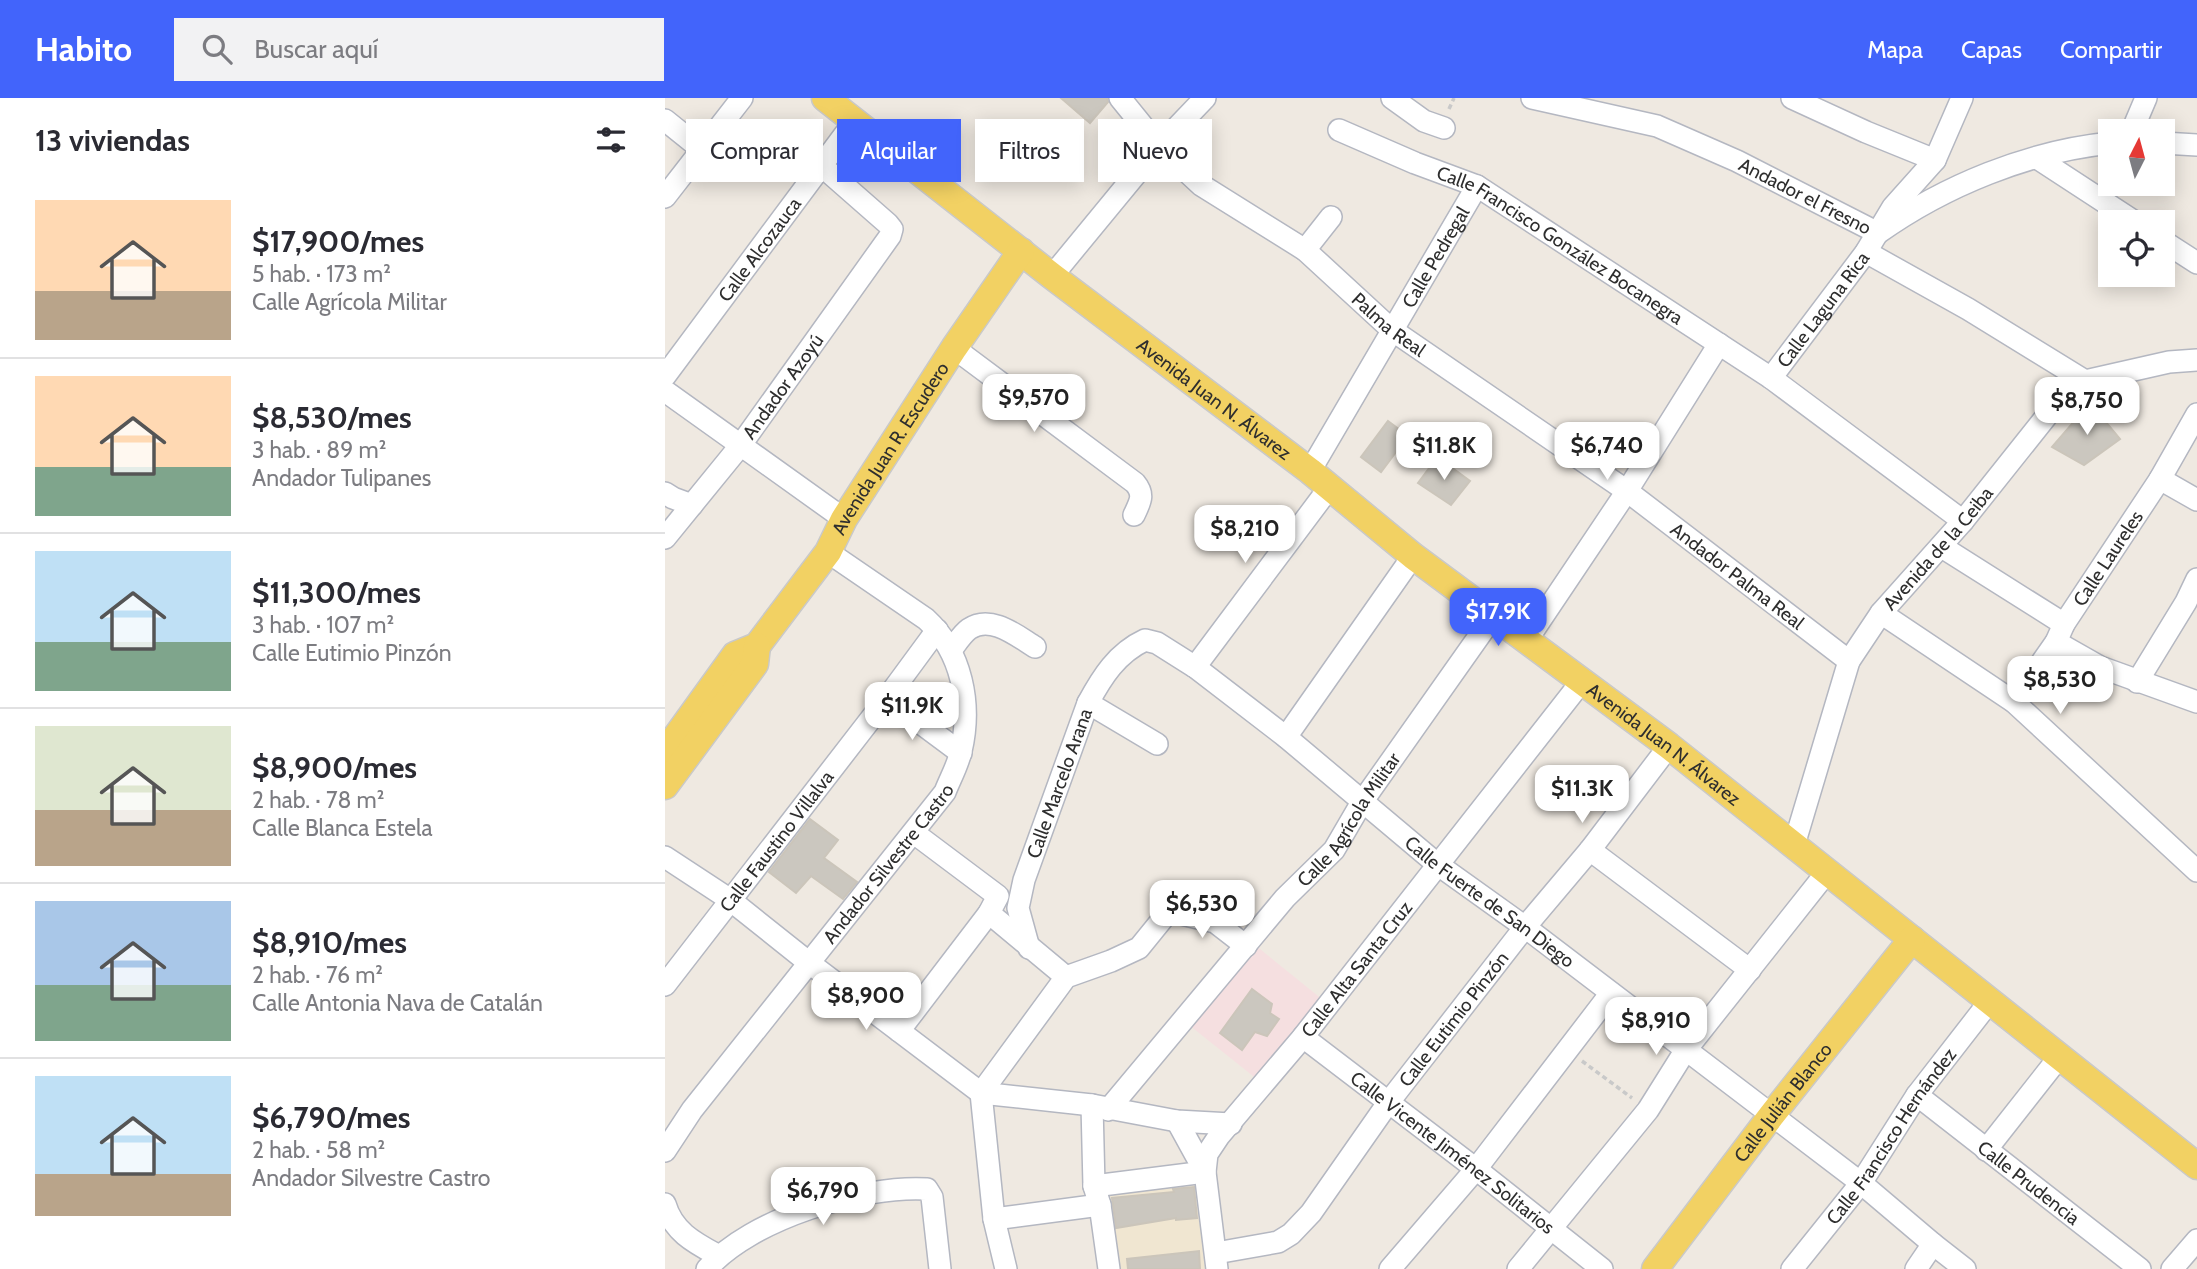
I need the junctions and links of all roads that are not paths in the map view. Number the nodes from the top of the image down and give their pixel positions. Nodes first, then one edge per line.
1 (742, 98) edge
2 (1120, 98) edge
3 (1205, 98) edge
4 (1392, 98) edge
5 (1532, 98) edge
6 (1792, 98) edge
7 (1962, 98) edge
8 (2146, 98) edge
9 (839, 106) edge
10 (725, 119) edge
11 (1137, 119) edge
12 (1185, 119) edge
13 (2137, 119) edge
14 (665, 120) edge
15 (1444, 128) dead end
16 (1339, 130) dead end
17 (686, 137) edge
18 (2098, 144) edge
19 (2175, 144) edge
20 (2197, 145) edge
21 (2037, 158) junction
22 (1935, 160) junction
23 (823, 167) joint
24 (686, 169) edge
25 (812, 182) edge
26 (1129, 182) edge
27 (1199, 182) edge
28 (1477, 186) junction
29 (665, 197) edge
30 (2117, 210) edge
31 (1331, 217) dead end
32 (1878, 233) junction
33 (2175, 249) edge
34 (1305, 250) junction
35 (1021, 251) junction
36 (1866, 252) junction
37 (2197, 263) edge
38 (1052, 276) junction
39 (1392, 330) junction
40 (1719, 344) junction
41 (954, 348) junction
42 (2197, 360) edge
43 (665, 376) edge
44 (1771, 378) junction
45 (2084, 381) junction
46 (665, 391) edge
47 (2197, 414) edge
48 (740, 446) junction
49 (2159, 479) junction
50 (1320, 480) junction
51 (1627, 491) junction
52 (665, 493) edge
53 (2197, 500) edge
54 (692, 505) junction
55 (1134, 515) dead end
56 (843, 519) junction
57 (1963, 522) junction
58 (665, 538) edge
59 (1941, 547) junction
60 (828, 552) junction
61 (1413, 556) junction
62 (2197, 579) edge
63 (2191, 604) edge
64 (1881, 614) junction
65 (1494, 615) junction
66 (937, 630) junction
67 (2060, 633) junction
68 (1145, 640) joint
69 (1527, 640) junction
70 (757, 646) junction
71 (1035, 648) dead end
72 (951, 650) junction
73 (1849, 661) junction
74 (1195, 667) junction
75 (1582, 681) junction
76 (2137, 682) junction
77 (887, 698) junction
78 (2014, 702) junction
79 (2197, 702) edge
80 (1088, 703) junction
81 (1286, 737) junction
82 (1157, 744) dead end
83 (1669, 746) junction
84 (665, 752) edge
85 (961, 753) junction
86 (665, 786) edge
87 (1362, 802) junction
88 (914, 833) junction
89 (1794, 845) junction
90 (1590, 850) junction
91 (665, 857) edge
92 (1437, 864) junction
93 (2197, 871) edge
94 (1827, 872) junction
95 (729, 899) junction
96 (989, 913) junction
97 (1525, 927) junction
98 (1912, 939) junction
99 (1246, 946) junction
100 (1029, 948) junction
101 (808, 962) junction
102 (1750, 970) junction
103 (668, 974) edge
104 (1066, 977) junction
105 (1611, 993) junction
106 (1990, 1001) junction
107 (899, 1031) junction
108 (1303, 1037) junction
109 (1685, 1051) junction
110 (2060, 1056) junction
111 (981, 1093) junction
112 (1917, 1096) junction
113 (1388, 1103) junction
114 (1100, 1107) junction
115 (1770, 1116) junction
116 (1177, 1121) junction
117 (1231, 1124) junction
118 (1986, 1150) junction
119 (665, 1151) edge
120 (2197, 1166) edge
121 (1476, 1168) junction
122 (1205, 1171) junction
123 (1861, 1183) junction
124 (1097, 1195) junction
125 (665, 1204) edge
126 (994, 1219) junction
127 (1551, 1228) junction
128 (2197, 1240) edge
129 (1933, 1244) junction
130 (1217, 1261) edge
131 (713, 1262) edge
132 (940, 1269) edge
133 (1006, 1269) edge
134 (1109, 1269) edge
135 (1390, 1269) edge
136 (1518, 1269) edge
137 (1602, 1269) edge
138 (1655, 1269) edge
139 (1792, 1269) edge
140 (1916, 1269) edge
141 (1965, 1269) edge
142 (2140, 1269) edge
143 (2172, 1269) edge

1 - 10 street
2 - 11 street, Palma Real
3 - 12 street
4 - 15 street
5 - 32 street, Andador el Fresno
6 - 22 street
7 - 22 street, Calle Laguna Rica
8 - 13 street
9 - 23 street, Calle Alcozauca
9 - 35 main road, Avenida Juan N. Álvarez
14 - 17 street
16 - 28 street, Calle Francisco González Bocanegra
18 - 21 street, Andador el Fresno
19 - 20 street
21 - 30 street
21 - 32 street, Andador el Fresno
22 - 32 street, Calle Laguna Rica
23 - 48 street, Andador Azoyú
24 - 29 street
25 - 43 street, Calle Alcozauca
26 - 38 street
27 - 34 street, Palma Real
28 - 39 street, Calle Pedregal
28 - 40 street, Calle Francisco González Bocanegra
31 - 34 street
32 - 36 street, Calle Laguna Rica
33 - 37 street
34 - 39 street, Palma Real
35 - 38 main road, Avenida Juan N. Álvarez
35 - 41 main road, Avenida Juan R. Escudero
36 - 44 street, Calle Laguna Rica
36 - 45 street
38 - 50 main road, Avenida Juan N. Álvarez
39 - 50 street, Calle Pedregal
39 - 51 street, Palma Real
40 - 44 street, Calle Francisco González Bocanegra
40 - 51 street
41 - 55 street
41 - 56 main road, Avenida Juan R. Escudero
42 - 45 street, Avenida de la Ceiba
44 - 57 street, Calle Francisco González Bocanegra
45 - 57 street, Avenida de la Ceiba
46 - 48 street
47 - 49 street, Calle Laureles
48 - 54 street, Andador Azoyú
48 - 56 street
49 - 53 street
49 - 67 street, Calle Laureles
50 - 61 main road, Avenida Juan N. Álvarez
50 - 74 street, Calle Pedregal
51 - 69 street
51 - 73 street, Andador Palma Real
52 - 54 street
54 - 58 street, Andador Azoyú
56 - 60 main road, Avenida Juan R. Escudero
57 - 59 street, Avenida de la Ceiba
59 - 64 street, Avenida de la Ceiba
59 - 67 street
60 - 66 street, Andador Silvestre Castro
60 - 70 main road, Avenida Juan R. Escudero
61 - 65 main road, Avenida Juan N. Álvarez
61 - 81 street
62 - 63 street
63 - 76 street
64 - 73 street, Avenida de la Ceiba
64 - 78 street
65 - 69 main road, Avenida Juan N. Álvarez
65 - 87 street, Calle Agrícola Militar
66 - 72 street, Andador Silvestre Castro
66 - 77 street, Calle Faustino Villalva
67 - 76 street
67 - 78 street, Calle Laureles
68 - 74 street, Calle Fuerte de San Diego
68 - 80 street, Calle Marcelo Arana
69 - 75 main road, Avenida Juan N. Álvarez
70 - 84 main road, Avenida Juan R. Escudero
70 - 86 main road, Avenida Juan R. Escudero
71 - 72 street
72 - 85 street, Andador Silvestre Castro
73 - 89 street, Avenida de la Ceiba
74 - 81 street, Calle Fuerte de San Diego
75 - 83 main road, Avenida Juan N. Álvarez
75 - 92 street, Calle Alta Santa Cruz
76 - 79 street
77 - 85 street
77 - 95 street, Calle Faustino Villalva
78 - 93 street
80 - 82 street
80 - 100 street, Calle Marcelo Arana
81 - 87 street, Calle Fuerte de San Diego
83 - 89 main road, Avenida Juan N. Álvarez
83 - 90 street, Calle Eutimio Pinzón
85 - 88 street, Andador Silvestre Castro
87 - 92 street, Calle Fuerte de San Diego
87 - 99 street, Calle Agrícola Militar
88 - 96 street
88 - 101 street, Andador Silvestre Castro
89 - 94 main road, Avenida Juan N. Álvarez
90 - 97 street, Calle Eutimio Pinzón
90 - 102 street
91 - 95 street
92 - 97 street, Calle Fuerte de San Diego
92 - 108 street, Calle Alta Santa Cruz
94 - 98 main road, Avenida Juan N. Álvarez
94 - 102 street
95 - 101 street
95 - 103 street, Calle Faustino Villalva
96 - 100 street
96 - 107 street
97 - 105 street, Calle Fuerte de San Diego
97 - 113 street, Calle Eutimio Pinzón
98 - 106 main road, Avenida Juan N. Álvarez
98 - 115 main road, Calle Julián Blanco
99 - 104 street
99 - 114 street, Calle Agrícola Militar
100 - 104 street
101 - 107 street
101 - 119 street, Andador Silvestre Castro
102 - 109 street
104 - 111 street
105 - 109 street, Calle Fuerte de San Diego
105 - 121 street
106 - 110 main road, Avenida Juan N. Álvarez
106 - 112 street, Calle Francisco Hernández
107 - 111 street
108 - 113 street, Calle Vicente Jiménez Solitarios
108 - 117 street, Calle Alta Santa Cruz
109 - 115 street, Calle Fuerte de San Diego
109 - 127 street
110 - 118 street
110 - 120 main road, Avenida Juan N. Álvarez
111 - 114 street
111 - 126 street
112 - 118 street, Calle Prudencia
112 - 123 street, Calle Francisco Hernández
113 - 121 street, Calle Vicente Jiménez Solitarios
113 - 130 street, Calle Eutimio Pinzón
114 - 116 street
114 - 124 street
115 - 123 street, Calle Fuerte de San Diego
115 - 138 main road, Calle Julián Blanco
116 - 117 street
116 - 122 street
117 - 122 street, Calle Alta Santa Cruz
118 - 142 street, Calle Prudencia
121 - 127 street, Calle Vicente Jiménez Solitarios
121 - 135 street
122 - 124 street
122 - 130 street
123 - 129 street, Calle Fuerte de San Diego
123 - 139 street, Calle Francisco Hernández
124 - 126 street
124 - 134 street
125 - 131 street
126 - 133 street
127 - 136 street
127 - 137 street, Calle Vicente Jiménez Solitarios
128 - 143 street
129 - 140 street
129 - 141 street, Calle Fuerte de San Diego
131 - 132 street

